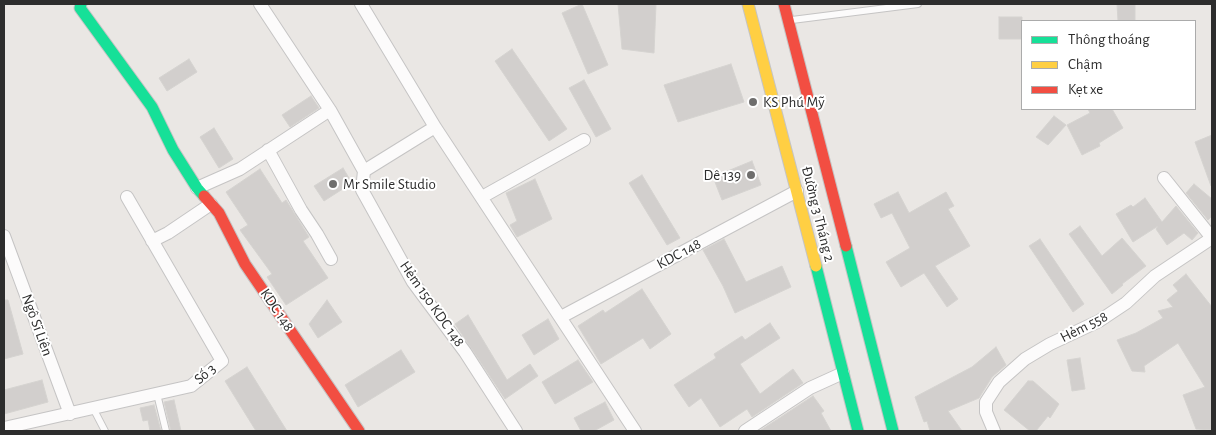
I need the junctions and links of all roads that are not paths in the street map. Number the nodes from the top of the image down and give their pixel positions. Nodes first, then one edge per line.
1 (81, 4) edge
2 (260, 4) edge
3 (361, 4) edge
4 (748, 4) edge
5 (784, 4) edge
6 (918, 4) edge
7 (784, 22) junction
8 (330, 110) junction
9 (435, 127) junction
10 (584, 140) dead end
11 (268, 150) junction
12 (364, 171) junction
13 (1164, 178) dead end
14 (196, 188) junction
15 (797, 191) junction
16 (127, 197) dead end
17 (482, 197) junction
18 (211, 204) junction
19 (4, 236) edge
20 (1212, 238) edge
21 (152, 241) junction
22 (331, 259) dead end
23 (560, 317) junction
24 (843, 374) junction
25 (157, 394) junction
26 (93, 408) junction
27 (70, 414) junction
28 (4, 428) edge
29 (105, 431) edge
30 (166, 431) edge
31 (359, 431) edge
32 (516, 431) edge
33 (635, 431) edge
34 (745, 431) edge
35 (858, 431) edge
36 (893, 431) edge
37 (994, 431) edge

1 - 14 main road, KDC 148
2 - 8 street
3 - 9 street
4 - 15 main road, Đường 3 Tháng 2
5 - 7 main road, Đường 3 Tháng 2
6 - 7 lane
7 - 36 main road, Đường 3 Tháng 2
8 - 11 street
8 - 12 street
9 - 12 street
9 - 17 street
10 - 17 street
11 - 14 street
11 - 22 street
12 - 32 street, Hẻm 150 KDC 148
13 - 20 street
14 - 18 main road, KDC 148
15 - 23 street, KDC 148
15 - 24 main road, Đường 3 Tháng 2
16 - 21 street, Số 3
17 - 23 street
18 - 21 street
18 - 31 main road, KDC 148
19 - 27 street, Ngô Sĩ Liên
20 - 37 street, Hẻm 558
21 - 25 street, Số 3
23 - 33 street
24 - 34 street
24 - 35 main road, Đường 3 Tháng 2
25 - 26 street, Số 3
25 - 30 lane
26 - 27 street, Số 3
26 - 29 lane
27 - 28 street, Số 3

